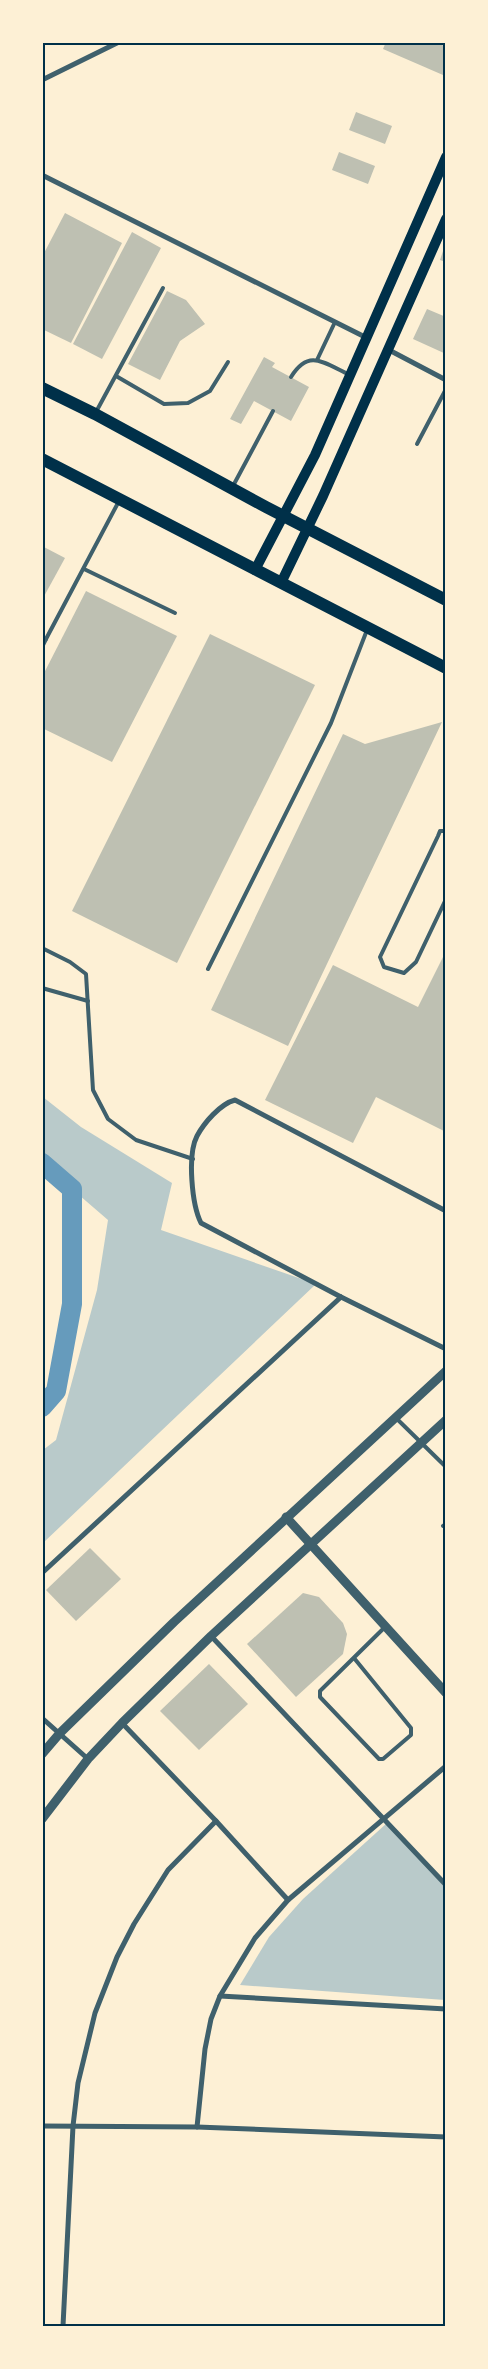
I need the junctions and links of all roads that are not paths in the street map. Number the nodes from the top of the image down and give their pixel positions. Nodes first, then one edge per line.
1 (119, 42) edge
2 (42, 80) edge
3 (446, 158) edge
4 (42, 174) edge
5 (446, 219) edge
6 (163, 288) dead end
7 (335, 322) junction
8 (367, 338) junction
9 (389, 350) junction
10 (317, 360) junction
11 (228, 362) dead end
12 (350, 375) junction
13 (116, 376) junction
14 (291, 377) dead end
15 (446, 380) edge
16 (42, 388) edge
17 (446, 389) edge
18 (273, 411) dead end
19 (95, 414) junction
20 (417, 444) dead end
21 (42, 459) edge
22 (231, 489) junction
23 (120, 499) junction
24 (282, 516) junction
25 (307, 529) junction
26 (84, 569) junction
27 (255, 570) junction
28 (281, 583) junction
29 (446, 600) edge
30 (175, 614) dead end
31 (368, 628) junction
32 (44, 639) edge
33 (42, 647) edge
34 (446, 668) edge
35 (446, 831) edge
36 (446, 899) edge
37 (42, 948) edge
38 (208, 970) dead end
39 (42, 988) edge
40 (88, 1001) junction
41 (193, 1159) junction
42 (446, 1211) edge
43 (341, 1297) junction
44 (446, 1349) edge
45 (446, 1371) edge
46 (396, 1418) junction
47 (446, 1420) edge
48 (420, 1443) junction
49 (446, 1467) edge
50 (286, 1517) junction
51 (310, 1544) junction
52 (42, 1573) edge
53 (385, 1627) junction
54 (211, 1636) junction
55 (354, 1658) junction
56 (446, 1693) edge
57 (42, 1718) edge
58 (122, 1723) junction
59 (60, 1733) junction
60 (42, 1754) edge
61 (88, 1759) junction
62 (446, 1766) edge
63 (42, 1819) edge
64 (385, 1819) junction
65 (216, 1820) junction
66 (446, 1885) edge
67 (288, 1900) junction
68 (220, 1996) junction
69 (446, 2010) edge
70 (42, 2126) edge
71 (73, 2126) junction
72 (197, 2127) junction
73 (446, 2137) edge
74 (63, 2326) edge

1 - 2 street
3 - 8 main road
4 - 7 street
5 - 9 main road
6 - 13 lane
7 - 8 street
7 - 10 lane
8 - 12 main road
9 - 15 street
9 - 25 main road
10 - 12 lane
10 - 14 lane
11 - 13 lane
12 - 24 main road
13 - 19 lane
16 - 19 main road
17 - 20 lane
18 - 22 lane
19 - 22 main road
21 - 23 main road
22 - 24 main road
23 - 26 lane
23 - 27 main road
24 - 25 main road
24 - 27 main road
25 - 28 main road
25 - 29 main road
26 - 30 lane
26 - 32 lane
27 - 28 main road
28 - 31 main road
31 - 34 main road
31 - 38 lane
32 - 33 lane
35 - 36 lane
37 - 40 lane
39 - 40 lane
40 - 41 lane
41 - 42 street
41 - 43 street
43 - 44 street
43 - 52 street
45 - 46 street
46 - 48 lane
46 - 50 street
47 - 48 street
48 - 49 lane
48 - 51 street
50 - 51 street
50 - 59 street
51 - 53 street
51 - 54 street
53 - 55 lane
53 - 56 street
54 - 58 street
54 - 64 street
55 - 55 lane
57 - 59 street
58 - 61 street
58 - 65 street
59 - 60 street
59 - 61 street
61 - 63 street
62 - 64 street
64 - 66 street
64 - 67 street
65 - 67 street
65 - 71 street
67 - 68 street
68 - 69 street
68 - 72 street
70 - 71 street
71 - 72 street
71 - 74 street
72 - 73 street

